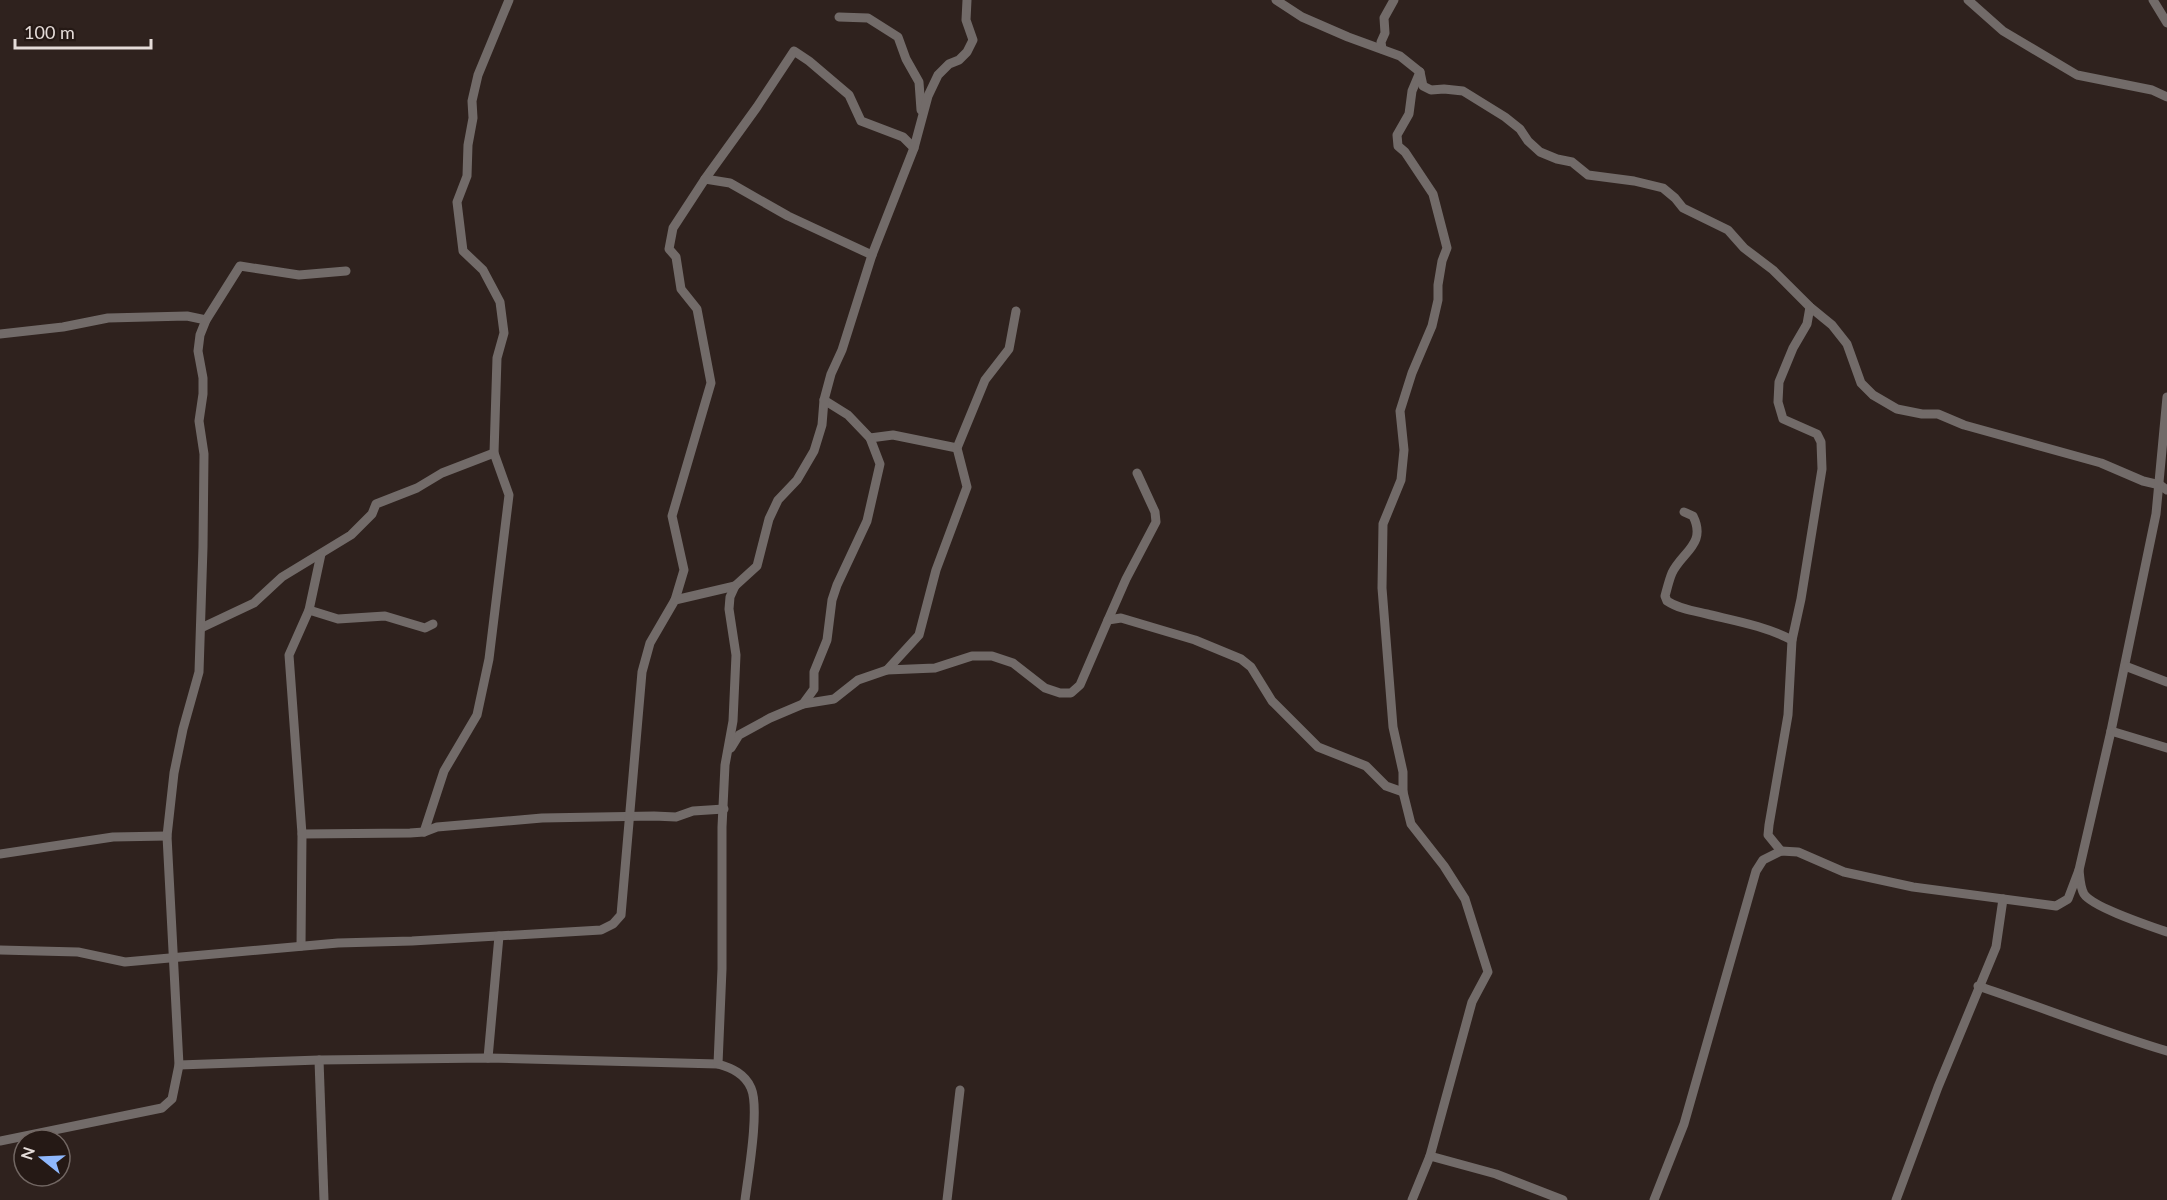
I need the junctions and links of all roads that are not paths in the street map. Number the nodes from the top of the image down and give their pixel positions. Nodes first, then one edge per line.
1 (509, 0) edge
2 (967, 0) edge
3 (1276, 0) edge
4 (1394, 0) edge
5 (1968, 0) edge
6 (2153, 0) edge
7 (839, 17) dead end
8 (2167, 23) edge
9 (1382, 49) junction
10 (1420, 72) junction
11 (2167, 97) edge
12 (921, 115) junction
13 (914, 148) junction
14 (705, 179) junction
15 (872, 255) junction
16 (346, 271) dead end
17 (1810, 307) junction
18 (1016, 311) dead end
19 (206, 320) junction
20 (0, 334) edge
21 (2167, 397) edge
22 (824, 400) junction
23 (870, 438) junction
24 (957, 448) junction
25 (494, 453) junction
26 (1137, 473) dead end
27 (2164, 487) edge
28 (1684, 512) dead end
29 (321, 554) junction
30 (735, 586) junction
31 (675, 600) junction
32 (309, 610) junction
33 (1108, 620) junction
34 (433, 624) dead end
35 (201, 628) junction
36 (1792, 640) junction
37 (2125, 666) junction
38 (887, 670) junction
39 (2167, 682) edge
40 (803, 704) junction
41 (2111, 731) junction
42 (2167, 748) edge
43 (728, 752) junction
44 (1402, 792) junction
45 (724, 809) junction
46 (631, 817) junction
47 (424, 832) junction
48 (302, 834) junction
49 (167, 836) junction
50 (1781, 851) junction
51 (0, 854) edge
52 (2079, 870) junction
53 (2003, 898) junction
54 (2167, 932) edge
55 (499, 936) junction
56 (301, 946) junction
57 (0, 950) edge
58 (173, 956) junction
59 (1978, 986) junction
60 (2167, 1051) edge
61 (488, 1058) junction
62 (319, 1060) junction
63 (718, 1064) junction
64 (179, 1065) junction
65 (960, 1090) dead end
66 (0, 1141) edge
67 (1430, 1156) junction
68 (324, 1200) edge
69 (745, 1200) edge
70 (947, 1200) edge
71 (1412, 1200) edge
72 (1563, 1200) edge
73 (1654, 1200) edge
74 (1896, 1200) edge

1 - 25 street
2 - 12 street
3 - 9 street
4 - 9 street
5 - 11 street
6 - 8 street
7 - 12 street
9 - 10 street
10 - 17 street
10 - 44 street
12 - 13 street
13 - 14 street
13 - 15 street
14 - 15 street
14 - 31 street
15 - 22 street
16 - 19 street
17 - 27 street
17 - 36 street
18 - 24 street
19 - 20 street
19 - 35 street
21 - 27 street
22 - 23 street
22 - 30 street
23 - 24 street
23 - 40 street
24 - 38 street
25 - 29 street
25 - 47 street
26 - 33 street
27 - 37 street
28 - 36 street
29 - 32 street
29 - 35 street
30 - 31 street
30 - 43 street
31 - 46 street
32 - 34 street
32 - 48 street
33 - 38 street
33 - 44 street
35 - 49 street
36 - 50 street
37 - 39 street
37 - 41 street
38 - 40 street
40 - 43 street
41 - 42 street
41 - 52 street
43 - 45 street
44 - 67 street
45 - 46 street
45 - 63 street
46 - 47 street
46 - 55 street
47 - 48 street
48 - 56 street
49 - 51 street
49 - 58 street
50 - 53 street
50 - 73 street
52 - 53 street
52 - 54 street
53 - 59 street
55 - 56 street
55 - 61 street
56 - 58 street
57 - 58 street
58 - 64 street
59 - 60 street
59 - 74 street
61 - 62 street
61 - 63 street
62 - 64 street
62 - 68 street
63 - 69 street
64 - 66 street
65 - 70 street
67 - 71 street
67 - 72 street

